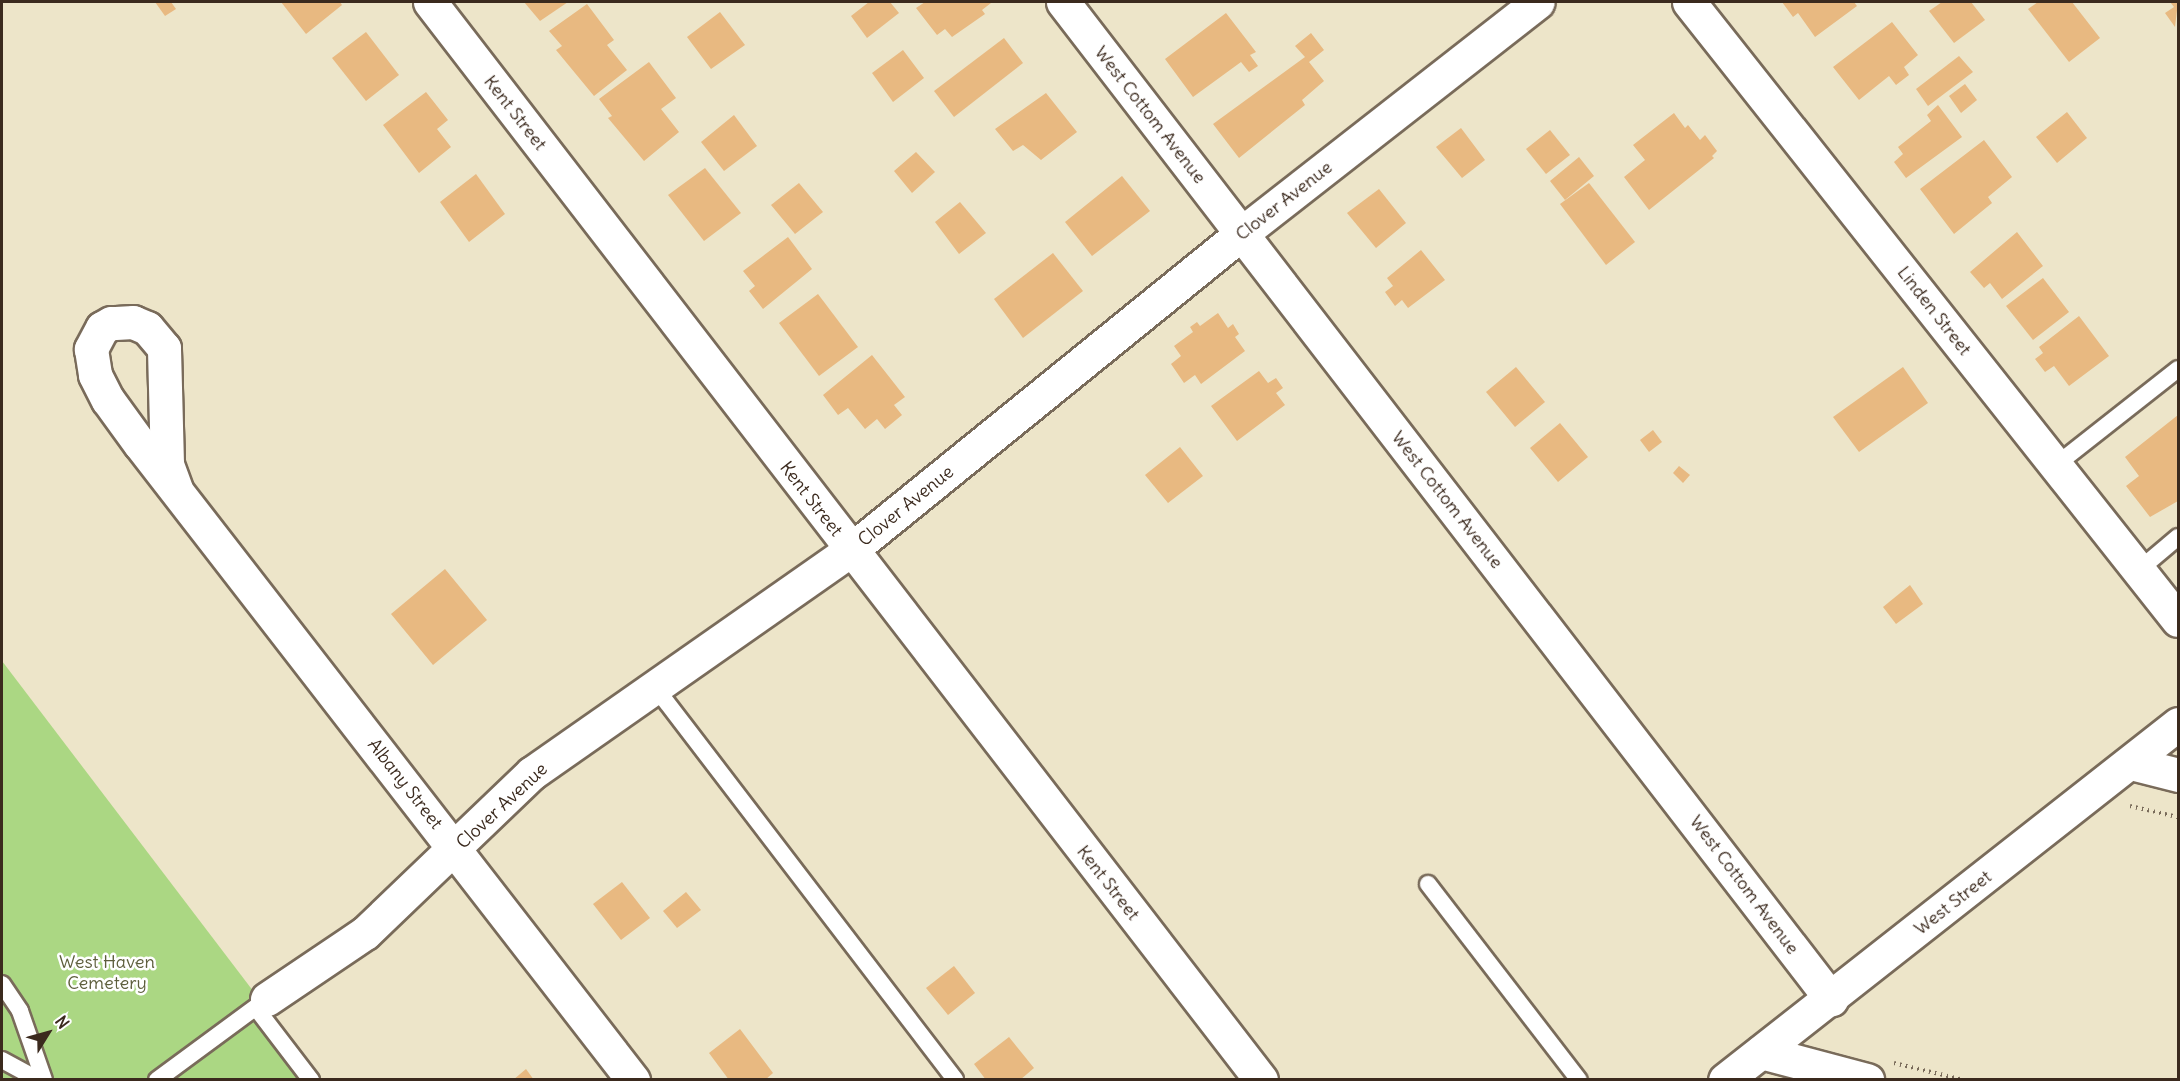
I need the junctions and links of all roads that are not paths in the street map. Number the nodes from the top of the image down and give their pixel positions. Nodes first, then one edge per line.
1 (430, 2) edge
2 (1063, 2) edge
3 (1538, 2) edge
4 (1689, 2) edge
5 (1242, 233) junction
6 (2178, 369) edge
7 (2056, 465) junction
8 (176, 489) dead end
9 (2178, 537) edge
10 (851, 550) junction
11 (2139, 570) junction
12 (2178, 620) edge
13 (654, 687) junction
14 (2178, 724) edge
15 (2131, 763) junction
16 (2178, 775) edge
17 (456, 849) junction
18 (1428, 884) dead end
19 (2, 984) edge
20 (1831, 999) junction
21 (262, 1003) junction
22 (1761, 1052) junction
23 (2, 1060) edge
24 (41, 1080) edge
25 (157, 1080) edge
26 (311, 1080) edge
27 (633, 1080) edge
28 (955, 1080) edge
29 (1261, 1080) edge
30 (1579, 1080) edge
31 (1725, 1080) edge
32 (1867, 1080) edge

1 - 10 street, Kent Street
2 - 5 street, West Cottom Avenue
3 - 5 street, Clover Avenue
4 - 7 street, Linden Street
5 - 10 street, Clover Avenue
5 - 20 street, West Cottom Avenue
6 - 7 lane
7 - 11 street, Linden Street
8 - 17 street, Albany Street
9 - 11 lane
10 - 13 street, Clover Avenue
10 - 29 street, Kent Street
11 - 12 street, Linden Street
13 - 17 street, Clover Avenue
13 - 28 lane
14 - 15 street, West Street
15 - 16 street
15 - 20 street, West Street
17 - 21 street, Clover Avenue
17 - 27 street, Albany Street
18 - 30 lane
19 - 24 lane
20 - 22 street, West Street
21 - 25 lane
21 - 26 lane
22 - 31 street, West Street
22 - 32 street
23 - 24 lane

